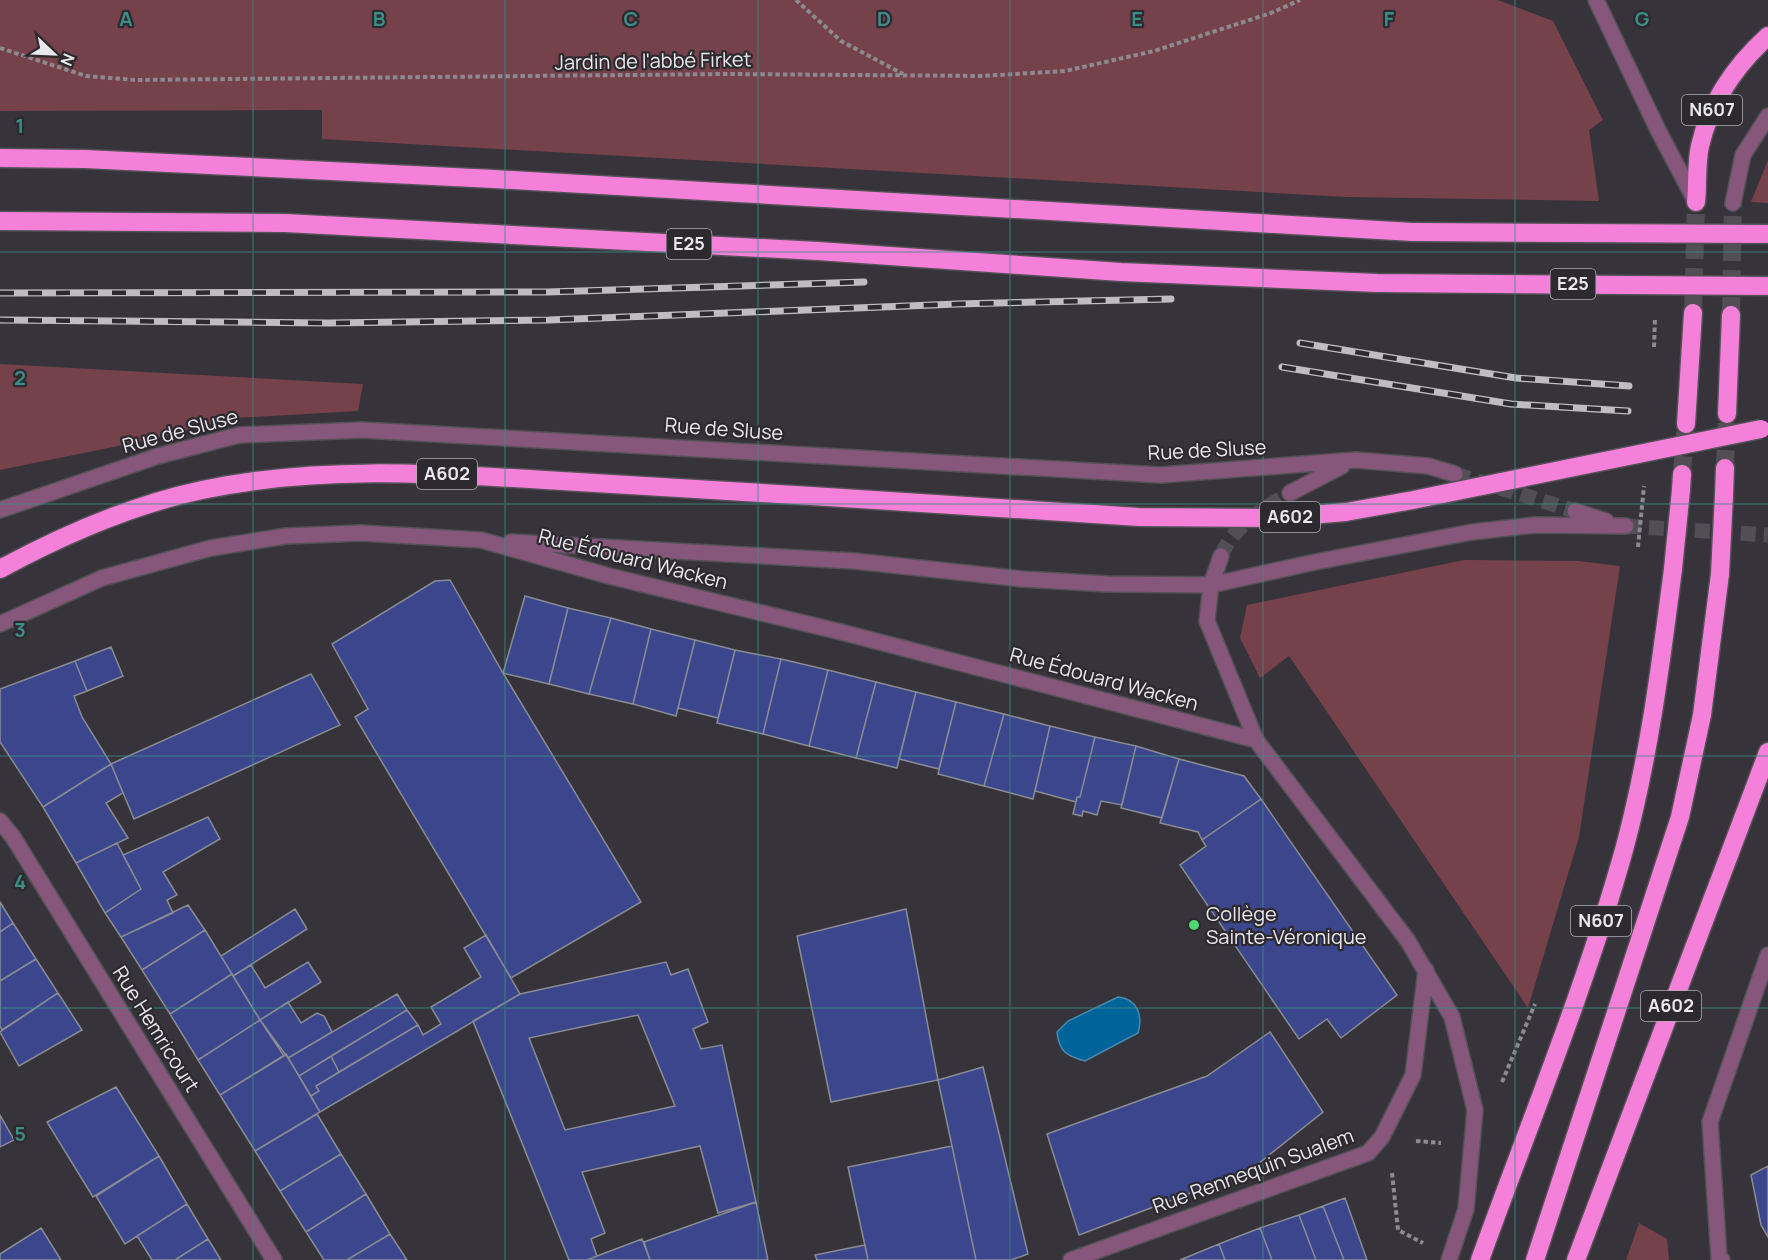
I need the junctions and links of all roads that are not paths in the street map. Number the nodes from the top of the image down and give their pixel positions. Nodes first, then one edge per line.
1 (1596, 0) edge
2 (1768, 36) edge
3 (1768, 116) edge
4 (0, 158) edge
5 (1696, 202) joint
6 (1733, 203) tunnel mouth
7 (0, 221) edge
8 (1768, 234) edge
9 (1768, 286) edge
10 (1693, 313) tunnel mouth
11 (1731, 315) tunnel mouth
12 (1727, 414) tunnel mouth
13 (1686, 424) tunnel mouth
14 (1765, 428) edge
15 (1356, 460) junction
16 (1725, 468) tunnel mouth
17 (1455, 474) tunnel mouth
18 (1681, 482) tunnel mouth
19 (1290, 493) tunnel mouth
20 (0, 510) edge
21 (1575, 511) tunnel mouth
22 (481, 540) junction
23 (1221, 556) tunnel mouth
24 (0, 569) edge
25 (1212, 585) junction
26 (0, 624) edge
27 (1256, 740) junction
28 (1768, 752) edge
29 (0, 821) edge
30 (1768, 955) edge
31 (1426, 970) junction
32 (274, 1260) edge
33 (1071, 1260) edge
34 (1449, 1260) edge
35 (1480, 1260) edge
36 (1535, 1260) edge
37 (1576, 1260) edge
38 (1722, 1260) edge

1 - 5 street
2 - 5 highway, N607
3 - 6 street
4 - 8 highway, bridge
7 - 9 highway, E25, bridge
10 - 13 highway
11 - 12 highway
14 - 24 highway, A602, bridge
15 - 17 street, Rue de Sluse
15 - 19 street
15 - 20 street, Rue de Sluse
16 - 36 highway, N607, bridge
18 - 35 highway, N607, bridge
21 - 25 street
22 - 25 street
22 - 26 street, Rue Édouard Wacken
22 - 27 street, Rue Édouard Wacken
23 - 25 street
25 - 27 street
27 - 31 street
28 - 37 highway, A602
29 - 32 street, Rue Hemricourt
30 - 38 street
31 - 33 street, Rue Rennequin Sualem
31 - 34 street

